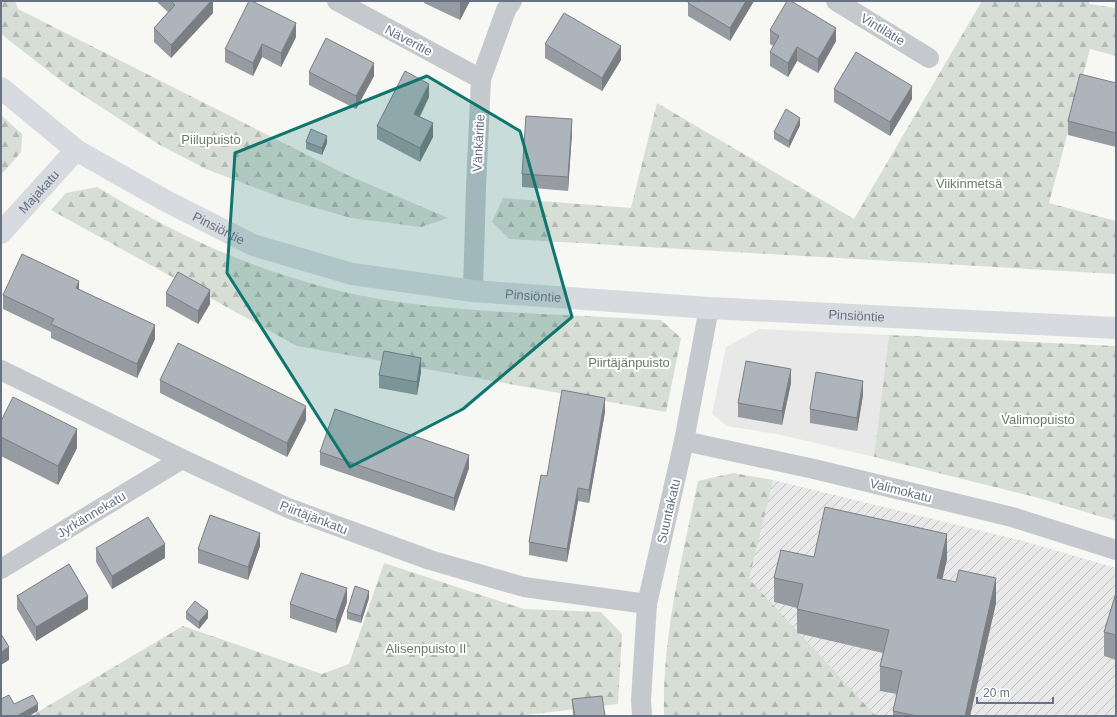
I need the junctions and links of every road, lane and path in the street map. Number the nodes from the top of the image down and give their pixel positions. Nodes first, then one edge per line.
1 (337, 1) edge
2 (512, 1) edge
3 (836, 1) edge
4 (929, 58) dead end
5 (481, 78) junction
6 (1, 88) edge
7 (76, 150) junction
8 (1, 233) edge
9 (474, 292) junction
10 (709, 308) junction
11 (1116, 328) edge
12 (1, 370) edge
13 (684, 441) junction
14 (182, 459) junction
15 (1116, 550) edge
16 (1, 569) edge
17 (646, 604) junction
18 (642, 716) edge

1 - 5 street, Näveritie
2 - 5 street, Vänkäritie
3 - 4 street, Vintilätie
5 - 9 street, Vänkäritie
6 - 7 street, Pinsiöntie
7 - 8 street, Majakatu
7 - 9 street, Pinsiöntie
9 - 10 street, Pinsiöntie
10 - 11 street, Pinsiöntie
10 - 13 street, Suuntakatu
12 - 14 street, Piirtäjänkatu
13 - 15 street, Valimokatu
13 - 17 street, Suuntakatu
14 - 16 street, Jyrkännekatu
14 - 17 street, Piirtäjänkatu
17 - 18 street, Suuntakatu

